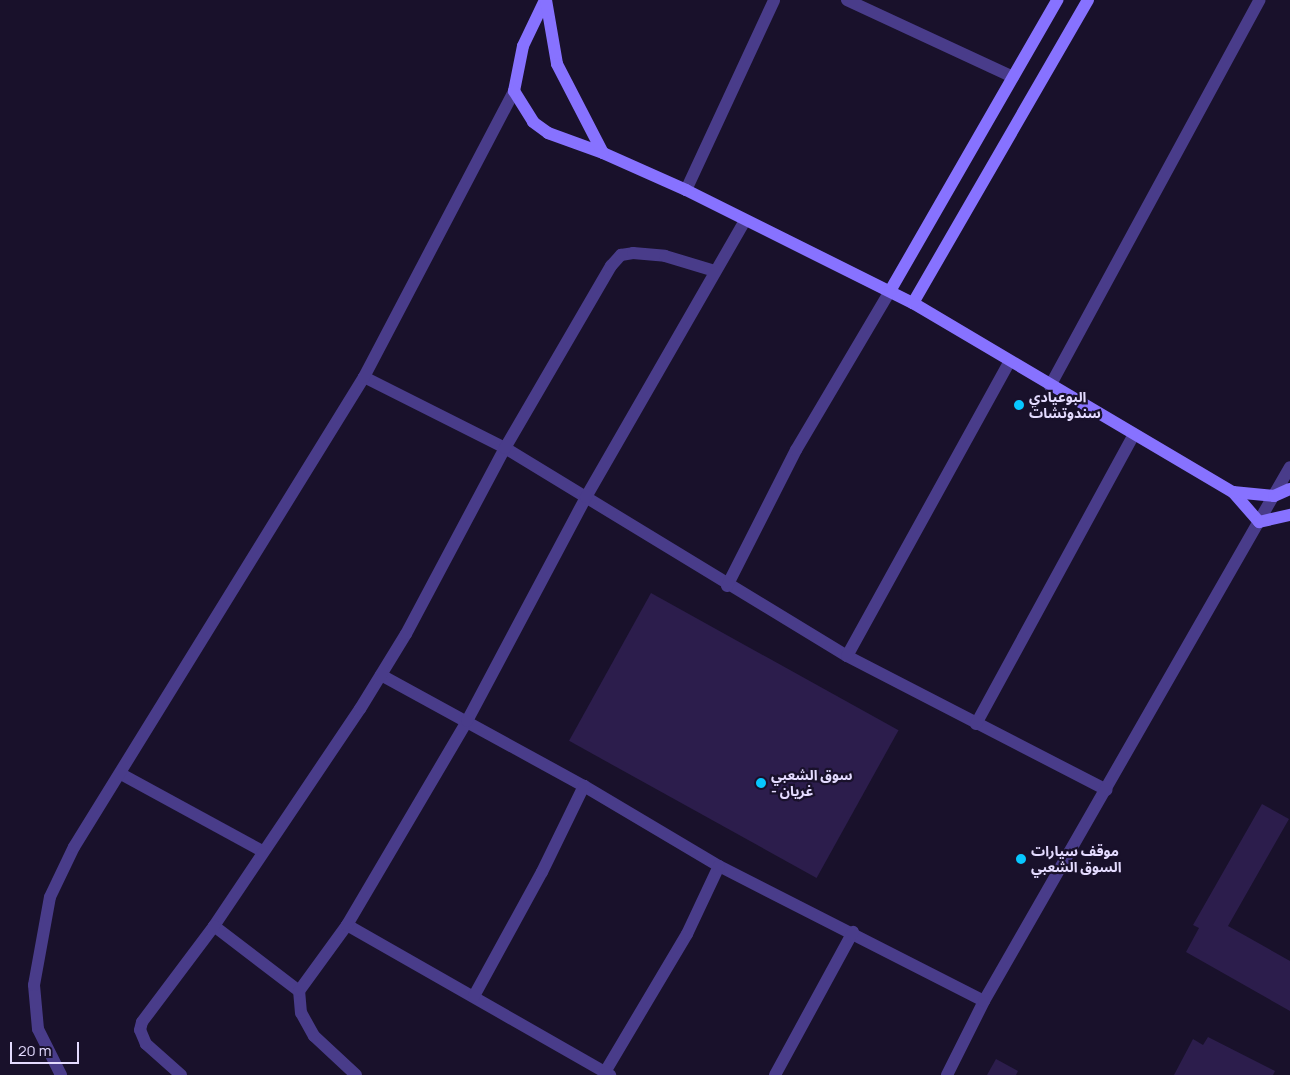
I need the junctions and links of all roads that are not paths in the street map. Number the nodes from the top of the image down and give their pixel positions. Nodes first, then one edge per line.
1 (545, 0) edge
2 (774, 0) edge
3 (848, 0) edge
4 (1056, 0) edge
5 (1088, 0) edge
6 (1260, 0) edge
7 (1013, 77) junction
8 (514, 91) junction
9 (603, 153) junction
10 (686, 190) junction
11 (745, 220) junction
12 (715, 271) junction
13 (890, 291) junction
14 (913, 303) junction
15 (1009, 362) junction
16 (364, 377) junction
17 (1050, 386) junction
18 (1134, 434) junction
19 (505, 448) junction
20 (1290, 467) edge
21 (1290, 490) edge
22 (1233, 492) junction
23 (1274, 496) junction
24 (586, 498) junction
25 (1290, 515) edge
26 (1259, 522) junction
27 (727, 586) junction
28 (847, 656) junction
29 (381, 675) junction
30 (468, 721) junction
31 (976, 724) junction
32 (121, 774) junction
33 (584, 786) junction
34 (1107, 790) junction
35 (262, 851) junction
36 (719, 866) junction
37 (214, 926) junction
38 (347, 926) junction
39 (853, 932) junction
40 (300, 991) junction
41 (474, 996) junction
42 (984, 1001) junction
43 (608, 1074) edge
44 (61, 1075) edge
45 (181, 1075) edge
46 (356, 1075) edge
47 (775, 1075) edge
48 (947, 1075) edge

1 - 8 main road
1 - 9 main road
2 - 10 street
3 - 7 street
4 - 7 main road
5 - 14 main road
6 - 17 street
7 - 13 main road
8 - 9 main road
8 - 16 street
9 - 10 main road
10 - 11 main road
11 - 12 street
11 - 13 main road
12 - 19 street
12 - 24 street
13 - 14 main road
13 - 27 street
14 - 15 main road
15 - 17 main road
15 - 28 street
16 - 19 street
16 - 32 street
17 - 18 main road
18 - 22 main road
18 - 31 street
19 - 24 street
19 - 29 street
20 - 23 street
21 - 23 main road
22 - 23 main road
22 - 26 main road
23 - 26 street
24 - 27 street
24 - 30 street
25 - 26 main road
26 - 34 street
27 - 28 street
28 - 31 street
29 - 30 street
29 - 35 street
30 - 33 street
30 - 38 street
31 - 34 street
32 - 35 street
32 - 44 street
33 - 36 street
33 - 41 street
34 - 42 street
35 - 37 street
36 - 39 street
36 - 43 street
37 - 40 street
37 - 45 street
38 - 40 street
38 - 41 street
39 - 42 street
39 - 47 street
40 - 46 street
41 - 43 street
42 - 48 street

